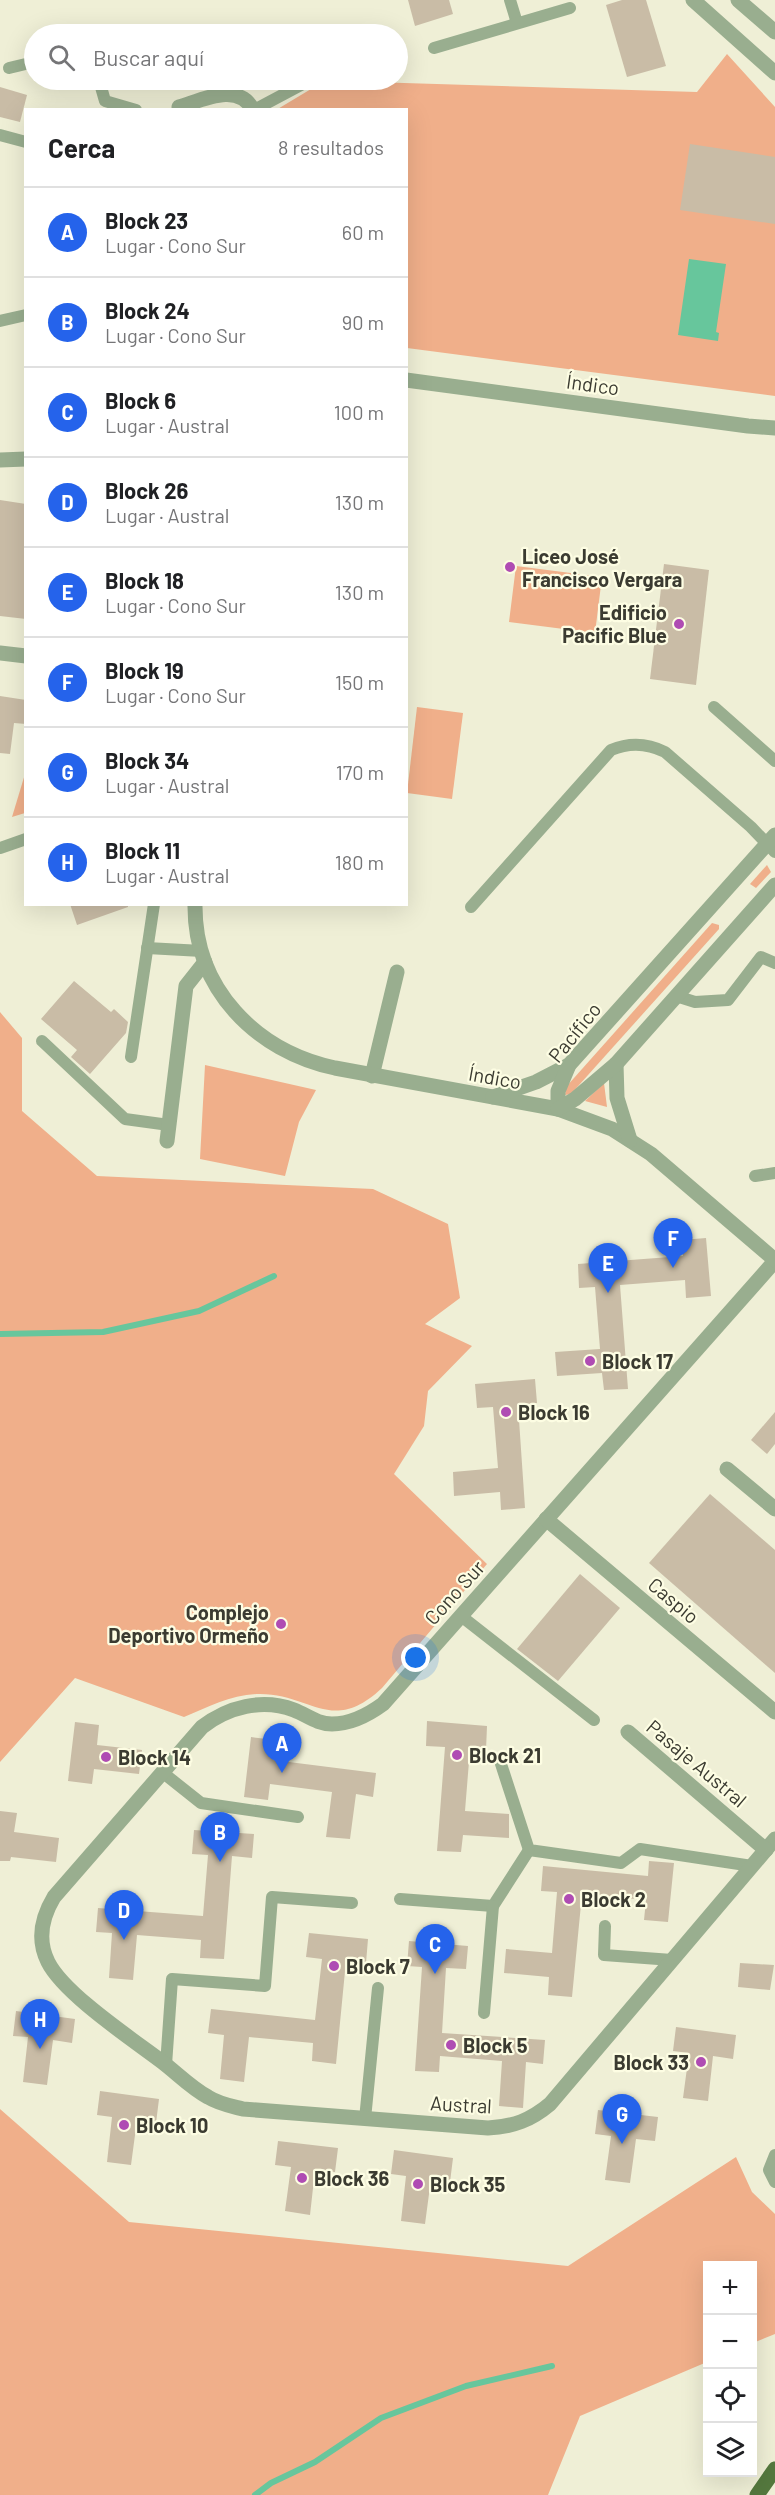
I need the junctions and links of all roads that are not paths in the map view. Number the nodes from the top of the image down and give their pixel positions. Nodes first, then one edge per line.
1 (510, 0) edge
2 (693, 0) edge
3 (738, 0) edge
4 (570, 8) dead end
5 (517, 23) junction
6 (775, 32) edge
7 (434, 48) dead end
8 (24, 64) edge
9 (9, 68) dead end
10 (775, 74) edge
11 (102, 90) edge
12 (292, 90) edge
13 (129, 108) edge
14 (173, 108) edge
15 (253, 108) edge
16 (258, 108) edge
17 (0, 135) edge
18 (24, 141) edge
19 (24, 315) edge
20 (0, 321) edge
21 (408, 380) edge
22 (775, 428) edge
23 (24, 459) edge
24 (0, 460) edge
25 (0, 653) edge
26 (24, 656) edge
27 (714, 707) dead end
28 (775, 761) edge
29 (24, 841) edge
30 (773, 843) edge
31 (0, 848) edge
32 (775, 885) edge
33 (154, 906) edge
34 (195, 906) edge
35 (471, 907) dead end
36 (147, 948) junction
37 (203, 957) junction
38 (775, 963) edge
39 (397, 972) dead end
40 (676, 996) junction
41 (42, 1041) dead end
42 (131, 1057) dead end
43 (616, 1064) junction
44 (569, 1065) junction
45 (372, 1076) junction
46 (490, 1098) junction
47 (558, 1109) junction
48 (169, 1125) junction
49 (630, 1140) junction
50 (167, 1141) dead end
51 (775, 1173) edge
52 (755, 1176) dead end
53 (775, 1260) edge
54 (727, 1469) dead end
55 (775, 1509) edge
56 (546, 1519) junction
57 (461, 1616) junction
58 (775, 1712) edge
59 (594, 1720) dead end
60 (628, 1732) dead end
61 (501, 1764) dead end
62 (162, 1772) junction
63 (298, 1817) dead end
64 (770, 1844) edge
65 (529, 1850) junction
66 (752, 1866) junction
67 (400, 1899) dead end
68 (351, 1903) dead end
69 (493, 1906) junction
70 (605, 1926) dead end
71 (672, 1960) junction
72 (60, 1979) joint
73 (378, 1988) dead end
74 (484, 2013) dead end
75 (166, 2065) junction
76 (365, 2119) junction
77 (775, 2155) edge
78 (775, 2182) edge
79 (775, 2469) edge
80 (757, 2495) edge

1 - 5 lane
2 - 10 street
3 - 6 street
4 - 5 lane
5 - 7 lane
8 - 9 lane
11 - 13 lane
12 - 16 lane
14 - 15 street
17 - 18 lane
19 - 20 lane
21 - 22 street, Índico
23 - 24 street
25 - 26 street
27 - 28 lane
29 - 31 lane
30 - 35 lane
30 - 44 street, Pacífico
32 - 40 street
33 - 36 lane
34 - 37 street, Índico
36 - 37 lane
36 - 42 lane
37 - 45 street, Índico
37 - 48 street
38 - 40 lane
39 - 45 street
40 - 43 street
41 - 48 lane
43 - 47 street
43 - 49 street
44 - 46 street
44 - 47 street, Pacífico
45 - 46 street, Índico
46 - 47 street, Índico
47 - 49 street, Índico
48 - 50 street
49 - 53 street, Índico
51 - 52 lane
53 - 56 street, Cono Sur
54 - 55 street
56 - 57 street, Cono Sur
56 - 58 street, Caspio
57 - 59 lane
57 - 62 street, Cono Sur
60 - 64 street, Pasaje Austral
61 - 65 lane
62 - 63 lane
62 - 72 street, Cono Sur
64 - 66 street, Austral
65 - 66 lane
65 - 69 lane
66 - 71 street, Austral
67 - 69 lane
68 - 75 lane
69 - 74 lane
70 - 71 lane
71 - 76 street, Austral
72 - 75 street, Austral
73 - 76 lane
75 - 76 street, Austral
77 - 78 lane
79 - 80 main road

